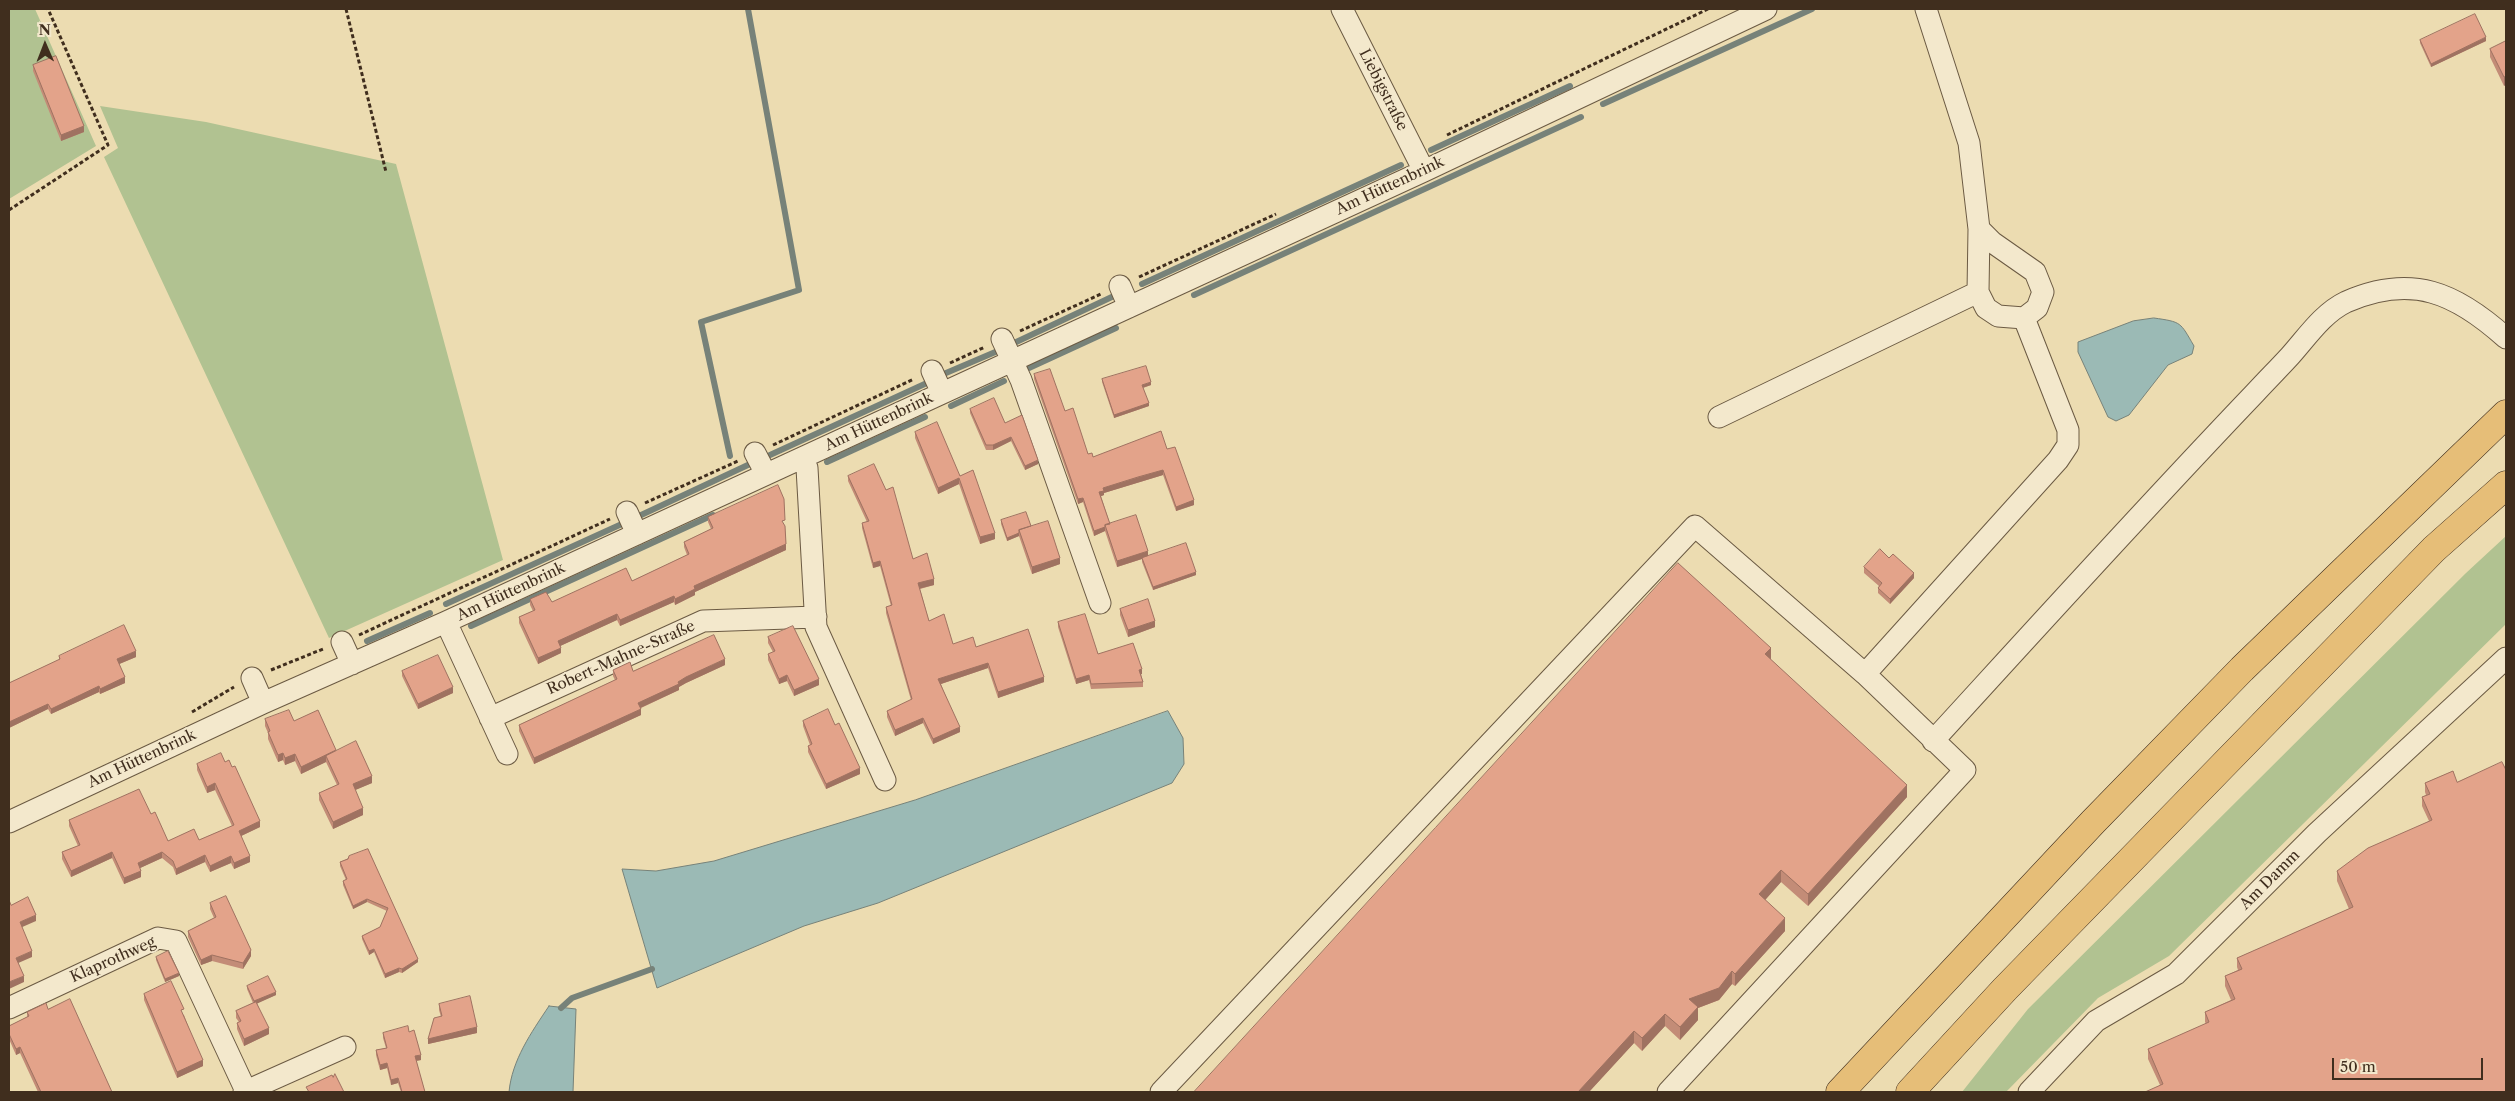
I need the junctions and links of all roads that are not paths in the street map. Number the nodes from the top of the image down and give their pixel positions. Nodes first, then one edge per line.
1 (1342, 9) edge
2 (1766, 9) edge
3 (1926, 9) edge
4 (1424, 171) junction
5 (1979, 229) junction
6 (1120, 286) road end
7 (1978, 292) junction
8 (1129, 306) junction
9 (2024, 318) junction
10 (2506, 338) edge
11 (1002, 339) road end
12 (1012, 360) junction
13 (932, 371) road end
14 (942, 393) junction
15 (2506, 414) edge
16 (1719, 417) dead end
17 (755, 453) road end
18 (802, 458) junction
19 (766, 474) junction
20 (2506, 485) edge
21 (627, 512) road end
22 (638, 534) junction
23 (1100, 602) dead end
24 (816, 616) junction
25 (446, 622) junction
26 (342, 642) road end
27 (2506, 658) edge
28 (352, 664) junction
29 (1865, 674) junction
30 (252, 678) road end
31 (263, 703) junction
32 (490, 718) junction
33 (1933, 740) junction
34 (507, 754) dead end
35 (885, 780) dead end
36 (9, 822) edge
37 (9, 1008) edge
38 (345, 1047) dead end
39 (245, 1092) edge
40 (1161, 1092) edge
41 (1668, 1092) edge
42 (1840, 1092) edge
43 (1910, 1092) edge
44 (2029, 1092) edge

1 - 4 street, Liebigstraße
2 - 4 street, Am Hüttenbrink
3 - 5 street
4 - 8 street, Am Hüttenbrink
5 - 7 street
5 - 9 street
6 - 8 street
7 - 9 street
7 - 16 street
8 - 12 street, Am Hüttenbrink
9 - 29 street
10 - 33 street
11 - 12 street
12 - 14 street, Am Hüttenbrink
12 - 23 street
13 - 14 street
14 - 18 street, Am Hüttenbrink
15 - 42 highway
17 - 19 street
18 - 19 street, Am Hüttenbrink
18 - 24 street
19 - 22 street, Am Hüttenbrink
20 - 43 highway
21 - 22 street
22 - 25 street, Am Hüttenbrink
24 - 32 street, Robert-Mahne-Straße
24 - 35 street
25 - 28 street, Am Hüttenbrink
25 - 32 street
26 - 28 street
27 - 44 street, Am Damm
28 - 31 street, Am Hüttenbrink
29 - 33 street
29 - 40 street
30 - 31 street
31 - 36 street, Am Hüttenbrink
32 - 34 street
33 - 41 street
37 - 39 street, Klaprothweg
38 - 39 street

